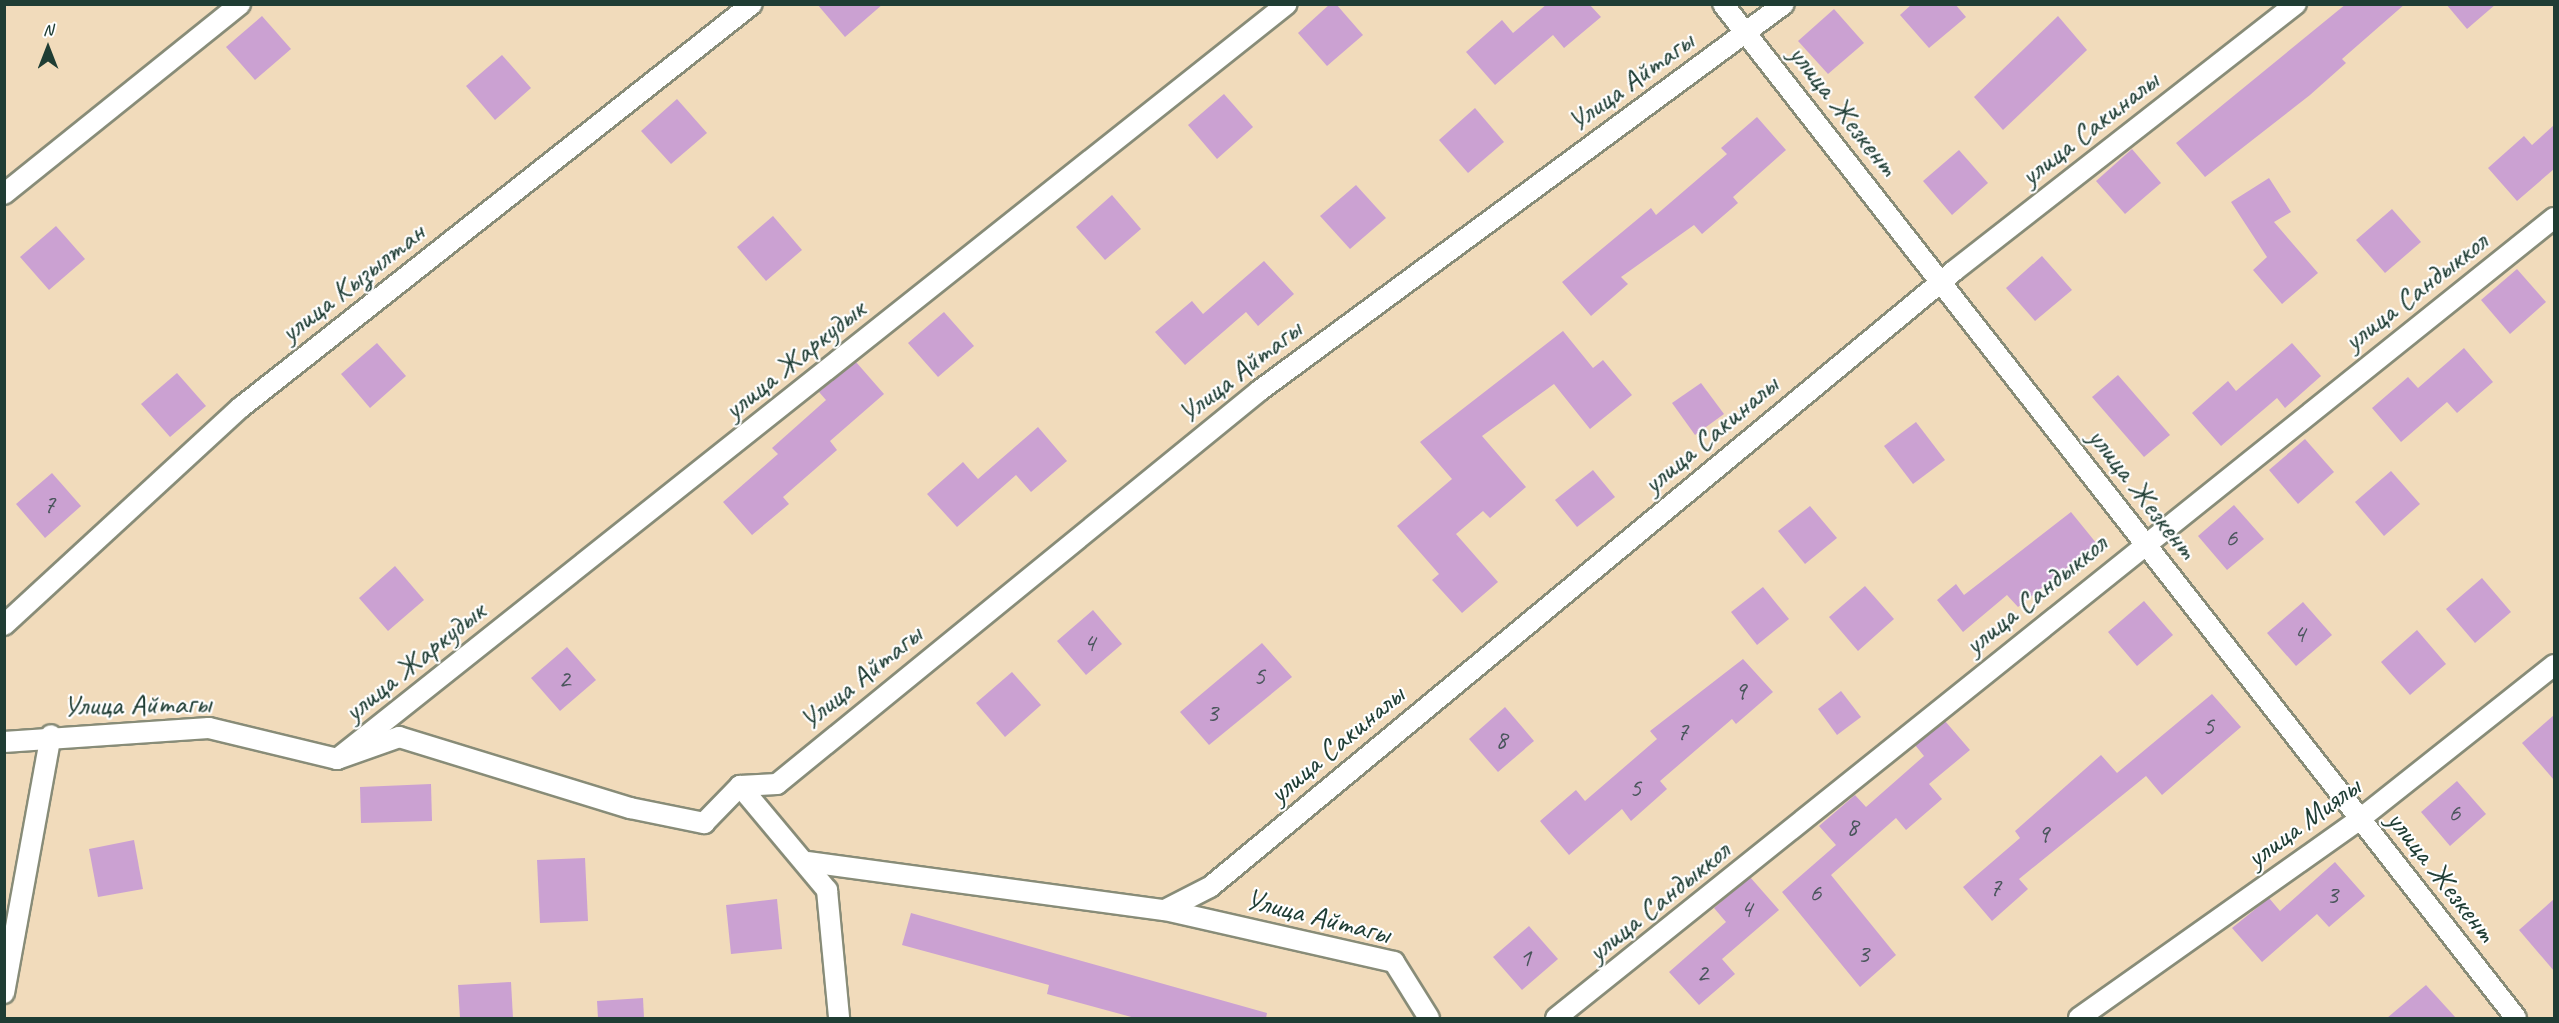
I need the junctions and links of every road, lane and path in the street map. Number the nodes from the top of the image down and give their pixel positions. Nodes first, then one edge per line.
1 (240, 4) edge
2 (752, 4) edge
3 (1287, 4) edge
4 (1723, 4) edge
5 (1784, 4) edge
6 (2296, 4) edge
7 (1746, 33) junction
8 (4, 194) edge
9 (2554, 218) edge
10 (1940, 283) junction
11 (2144, 543) junction
12 (4, 625) edge
13 (2554, 665) edge
14 (51, 735) junction
15 (4, 742) edge
16 (337, 759) junction
17 (740, 786) junction
18 (2360, 819) junction
19 (808, 862) junction
20 (1165, 910) junction
21 (4, 993) edge
22 (838, 1018) edge
23 (1429, 1018) edge
24 (1556, 1018) edge
25 (2079, 1018) edge
26 (2516, 1018) edge

1 - 8 street
2 - 12 street, улица Кызылтан
3 - 16 street, улица Жаркудык
4 - 7 street, улица Жезкент
5 - 7 street, Улица Айтагы
6 - 10 street, улица Сакиналы
7 - 10 street, улица Жезкент
7 - 17 street, Улица Айтагы
9 - 11 street, улица Сандыккол
10 - 11 street, улица Жезкент
10 - 20 street, улица Сакиналы
11 - 18 street, улица Жезкент
11 - 24 street, улица Сандыккол
13 - 18 street, улица Миялы
14 - 15 street, Улица Айтагы
14 - 16 street, Улица Айтагы
14 - 21 street
16 - 17 street
17 - 19 street
18 - 25 street, улица Миялы
18 - 26 street, улица Жезкент
19 - 20 street, Улица Айтагы
19 - 22 street
20 - 23 street, Улица Айтагы

